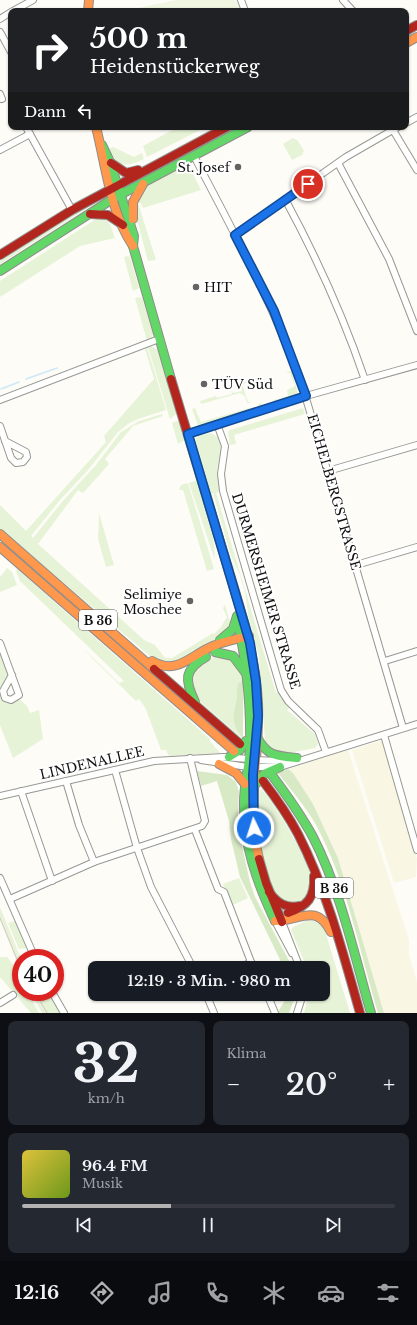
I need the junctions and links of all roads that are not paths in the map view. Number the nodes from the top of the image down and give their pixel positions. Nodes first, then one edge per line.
1 (33, 0) edge
2 (343, 0) edge
3 (19, 8) edge
4 (350, 8) edge
5 (0, 32) edge
6 (2, 41) edge
7 (28, 130) edge
8 (97, 130) edge
9 (220, 130) edge
10 (242, 130) edge
11 (393, 130) edge
12 (397, 130) edge
13 (30, 134) junction
14 (102, 145) junction
15 (0, 150) edge
16 (194, 156) junction
17 (167, 159) junction
18 (110, 162) junction
19 (338, 163) junction
20 (417, 170) edge
21 (147, 181) junction
22 (114, 186) junction
23 (117, 196) junction
24 (285, 199) junction
25 (72, 210) junction
26 (74, 223) junction
27 (123, 225) junction
28 (235, 235) junction
29 (134, 236) junction
30 (134, 246) junction
31 (0, 254) edge
32 (0, 271) edge
33 (417, 331) edge
34 (159, 340) junction
35 (417, 365) edge
36 (365, 380) junction
37 (306, 396) junction
38 (0, 400) edge
39 (218, 424) junction
40 (0, 426) edge
41 (188, 434) junction
42 (5, 441) dead end
43 (417, 445) edge
44 (328, 471) junction
45 (0, 534) edge
46 (0, 547) edge
47 (417, 547) edge
48 (356, 565) junction
49 (236, 599) junction
50 (237, 616) junction
51 (117, 636) junction
52 (246, 640) junction
53 (0, 643) edge
54 (213, 649) junction
55 (417, 651) edge
56 (385, 661) junction
57 (12, 676) dead end
58 (248, 676) junction
59 (195, 704) junction
60 (417, 724) edge
61 (403, 728) junction
62 (250, 732) junction
63 (384, 735) junction
64 (257, 737) junction
65 (240, 744) dead end
66 (326, 752) junction
67 (231, 754) junction
68 (319, 754) junction
69 (190, 758) junction
70 (297, 758) junction
71 (251, 763) junction
72 (219, 764) junction
73 (280, 767) junction
74 (116, 770) junction
75 (271, 774) dead end
76 (66, 781) junction
77 (263, 781) dead end
78 (245, 784) junction
79 (21, 791) junction
80 (253, 793) junction
81 (0, 796) edge
82 (195, 830) junction
83 (137, 848) junction
84 (417, 850) edge
85 (94, 862) junction
86 (314, 866) junction
87 (0, 878) edge
88 (52, 881) junction
89 (269, 892) junction
90 (10, 899) junction
91 (302, 907) junction
92 (279, 920) junction
93 (30, 949) edge
94 (189, 961) edge
95 (251, 961) edge
96 (297, 961) edge
97 (346, 967) junction
98 (12, 996) edge
99 (57, 1001) edge
100 (209, 1001) edge
101 (270, 1001) edge
102 (301, 1001) edge
103 (0, 1003) edge
104 (64, 1013) edge
105 (214, 1013) edge
106 (275, 1013) edge
107 (297, 1013) edge
108 (360, 1013) edge
109 (371, 1013) edge

1 - 3 street
2 - 4 street
5 - 6 street
7 - 13 street
8 - 14 main road
9 - 17 main road
10 - 16 main road
11 - 19 street
12 - 20 street
13 - 15 street
13 - 25 street
14 - 18 main road
14 - 22 main road
16 - 21 main road
16 - 28 street, EICHELBERGSTRASSE
17 - 18 main road
17 - 22 main road
18 - 22 main road
19 - 24 street
19 - 33 street
21 - 23 main road
21 - 29 main road
22 - 23 main road
22 - 25 main road
23 - 26 main road
23 - 27 main road
23 - 29 main road
24 - 28 street
24 - 36 street
25 - 31 main road
26 - 27 main road
26 - 32 main road
27 - 30 main road
28 - 37 street, EICHELBERGSTRASSE
29 - 30 main road
30 - 34 main road
34 - 38 street
34 - 41 main road
35 - 36 street
36 - 37 street
37 - 39 street
37 - 44 street, EICHELBERGSTRASSE
39 - 41 street
39 - 66 street, DURMERSHEIMER STRASSE
40 - 42 street
41 - 49 main road
43 - 44 street
44 - 48 street, EICHELBERGSTRASSE
45 - 51 main road, B 36
46 - 67 main road, B 36
47 - 48 street
48 - 56 street, EICHELBERGSTRASSE
49 - 50 main road
49 - 52 main road
50 - 52 main road
50 - 54 main road
51 - 54 main road
51 - 59 main road, B 36
52 - 54 main road
52 - 58 main road
52 - 64 main road
53 - 57 street
54 - 58 main road
54 - 59 main road
55 - 56 street
56 - 61 street, EICHELBERGSTRASSE
58 - 62 main road
59 - 65 main road, B 36
60 - 61 street
61 - 63 street
62 - 67 main road
62 - 71 main road
63 - 66 street
63 - 84 street
64 - 70 main road
64 - 71 main road
66 - 68 street
67 - 69 street, LINDENALLEE
67 - 71 street, LINDENALLEE
68 - 70 street
68 - 73 street
69 - 72 street, LINDENALLEE
69 - 74 street, LINDENALLEE
69 - 82 street
70 - 71 street
71 - 72 street, LINDENALLEE
71 - 73 street
71 - 78 main road
71 - 80 main road
72 - 78 main road
73 - 80 main road
74 - 76 street, LINDENALLEE
74 - 83 street
75 - 109 main road, B 36
76 - 79 street, LINDENALLEE
76 - 85 street
77 - 86 main road, B 36
78 - 92 main road
79 - 81 street, LINDENALLEE
79 - 88 street
80 - 89 main road
82 - 83 street
82 - 95 street
83 - 85 street
83 - 94 street
85 - 88 street
86 - 91 main road
86 - 97 main road, B 36
87 - 90 street
88 - 90 street
89 - 91 main road
89 - 92 main road
90 - 93 street
91 - 92 main road
92 - 96 street
92 - 97 main road
97 - 108 main road, B 36
98 - 103 street
99 - 104 street
100 - 105 street
101 - 106 street
102 - 107 street

